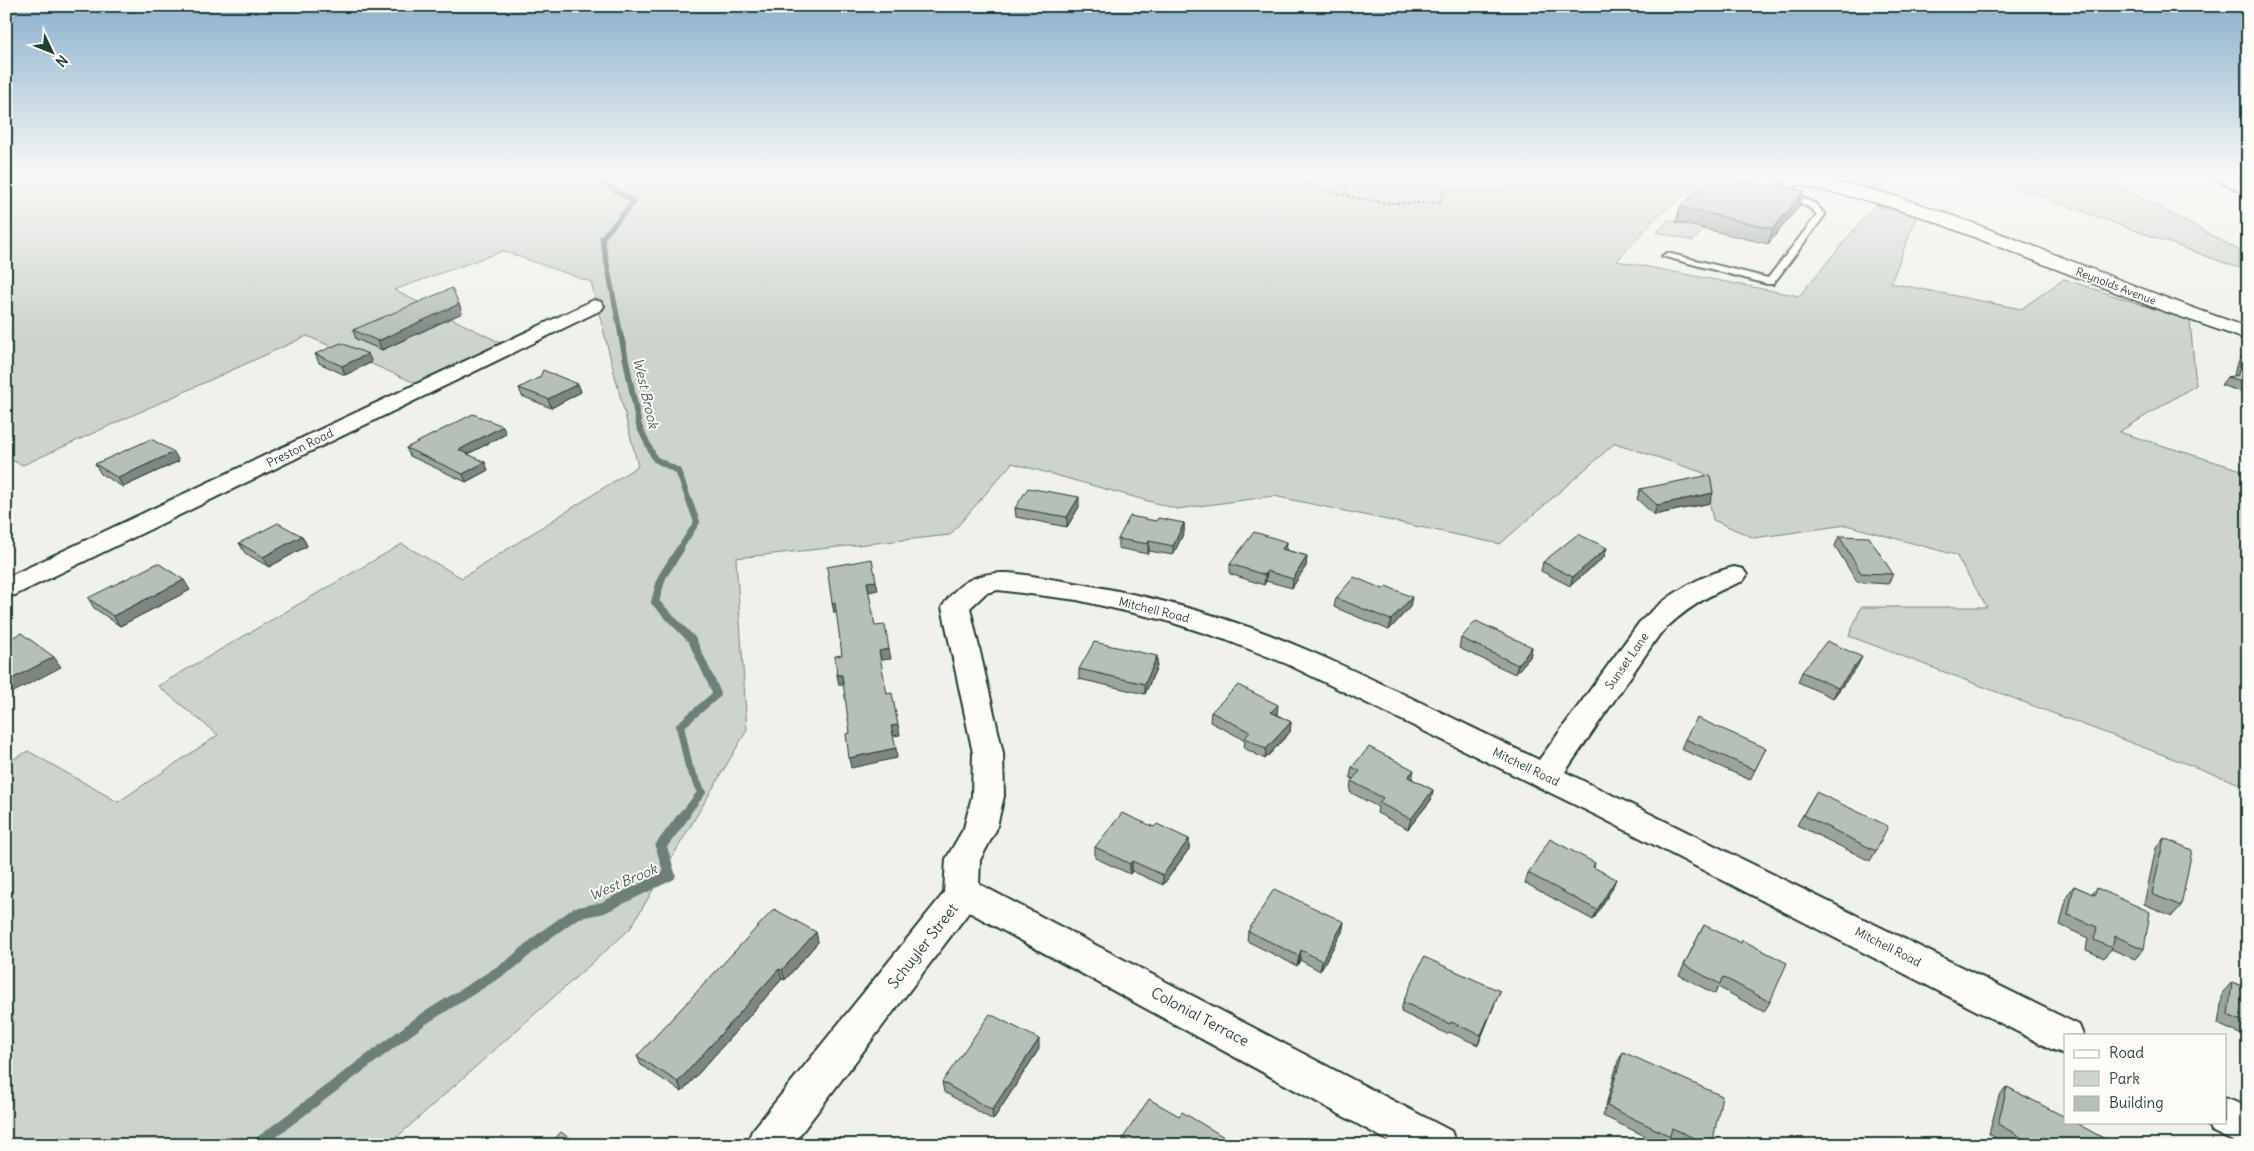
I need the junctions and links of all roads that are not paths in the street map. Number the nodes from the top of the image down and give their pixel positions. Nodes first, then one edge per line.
1 (1809, 230) edge
2 (1971, 230) edge
3 (1667, 256) dead end
4 (594, 306) dead end
5 (2248, 334) edge
6 (1734, 575) dead end
7 (6, 589) edge
8 (963, 597) joint
9 (1545, 776) junction
10 (961, 891) junction
11 (2064, 1036) edge
12 (2226, 1117) edge
13 (2248, 1128) edge
14 (766, 1145) edge
15 (1437, 1145) edge

1 - 3 lane
2 - 5 street, Reynolds Avenue
4 - 7 street, Preston Road
6 - 9 street, Sunset Lane
8 - 9 street, Mitchell Road
8 - 10 street, Schuyler Street
9 - 11 street, Mitchell Road
10 - 14 street, Schuyler Street
10 - 15 street, Colonial Terrace
12 - 13 street

